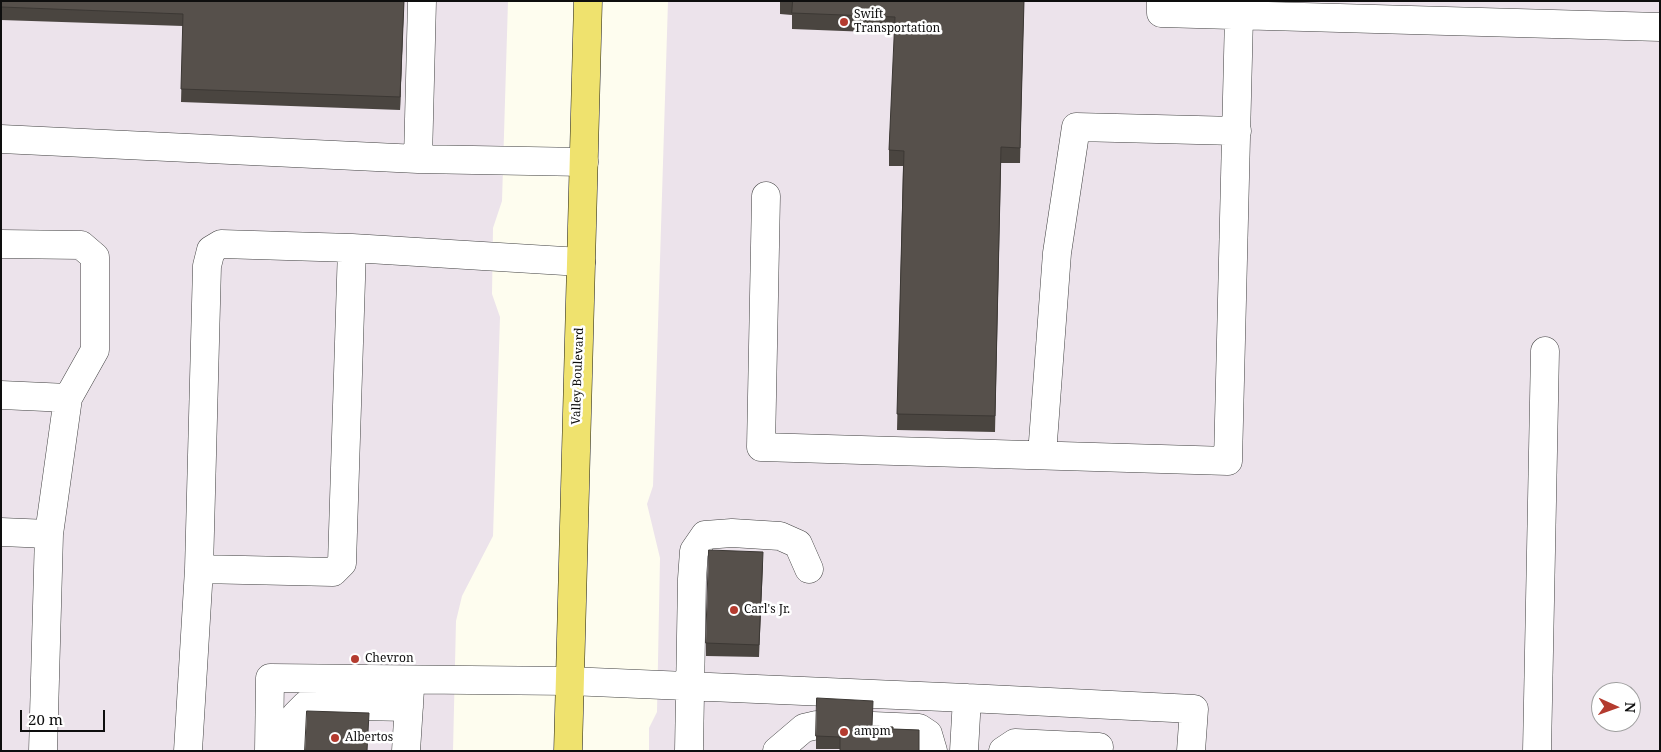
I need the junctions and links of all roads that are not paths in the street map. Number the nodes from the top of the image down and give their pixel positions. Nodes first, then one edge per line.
1 (422, 1) edge
2 (588, 1) edge
3 (1161, 1) edge
4 (1239, 16) junction
5 (1660, 27) edge
6 (1237, 131) junction
7 (1, 139) edge
8 (418, 159) junction
9 (584, 162) junction
10 (766, 196) dead end
11 (1, 244) edge
12 (352, 248) junction
13 (581, 262) junction
14 (1545, 351) dead end
15 (1, 395) edge
16 (68, 398) junction
17 (1042, 455) junction
18 (1, 532) edge
19 (49, 534) junction
20 (199, 569) junction
21 (810, 569) dead end
22 (410, 680) junction
23 (569, 681) junction
24 (690, 686) junction
25 (966, 698) junction
26 (409, 707) junction
27 (817, 725) edge
28 (872, 726) edge
29 (1099, 747) dead end
30 (43, 751) edge
31 (188, 751) edge
32 (269, 751) edge
33 (296, 751) edge
34 (406, 751) edge
35 (568, 751) edge
36 (689, 751) edge
37 (777, 751) edge
38 (933, 751) edge
39 (964, 751) edge
40 (1003, 751) edge
41 (1192, 751) edge
42 (1537, 751) edge

1 - 8 lane
2 - 9 main road, Valley Boulevard
3 - 4 lane
4 - 5 lane
4 - 6 lane
6 - 17 lane
6 - 17 lane
7 - 8 lane
8 - 9 lane
9 - 13 main road, Valley Boulevard
10 - 17 lane
11 - 16 lane
12 - 13 lane
12 - 20 lane
12 - 20 lane
13 - 23 main road, Valley Boulevard
14 - 42 lane
15 - 16 lane
16 - 19 lane
18 - 19 lane
19 - 30 lane
20 - 31 lane
21 - 24 lane
22 - 23 lane
22 - 26 lane
22 - 32 lane
23 - 24 lane
23 - 35 main road, Valley Boulevard
24 - 25 lane
24 - 36 lane
25 - 39 lane
25 - 41 lane
26 - 33 lane
26 - 34 lane
27 - 37 lane
28 - 38 lane
29 - 40 lane

